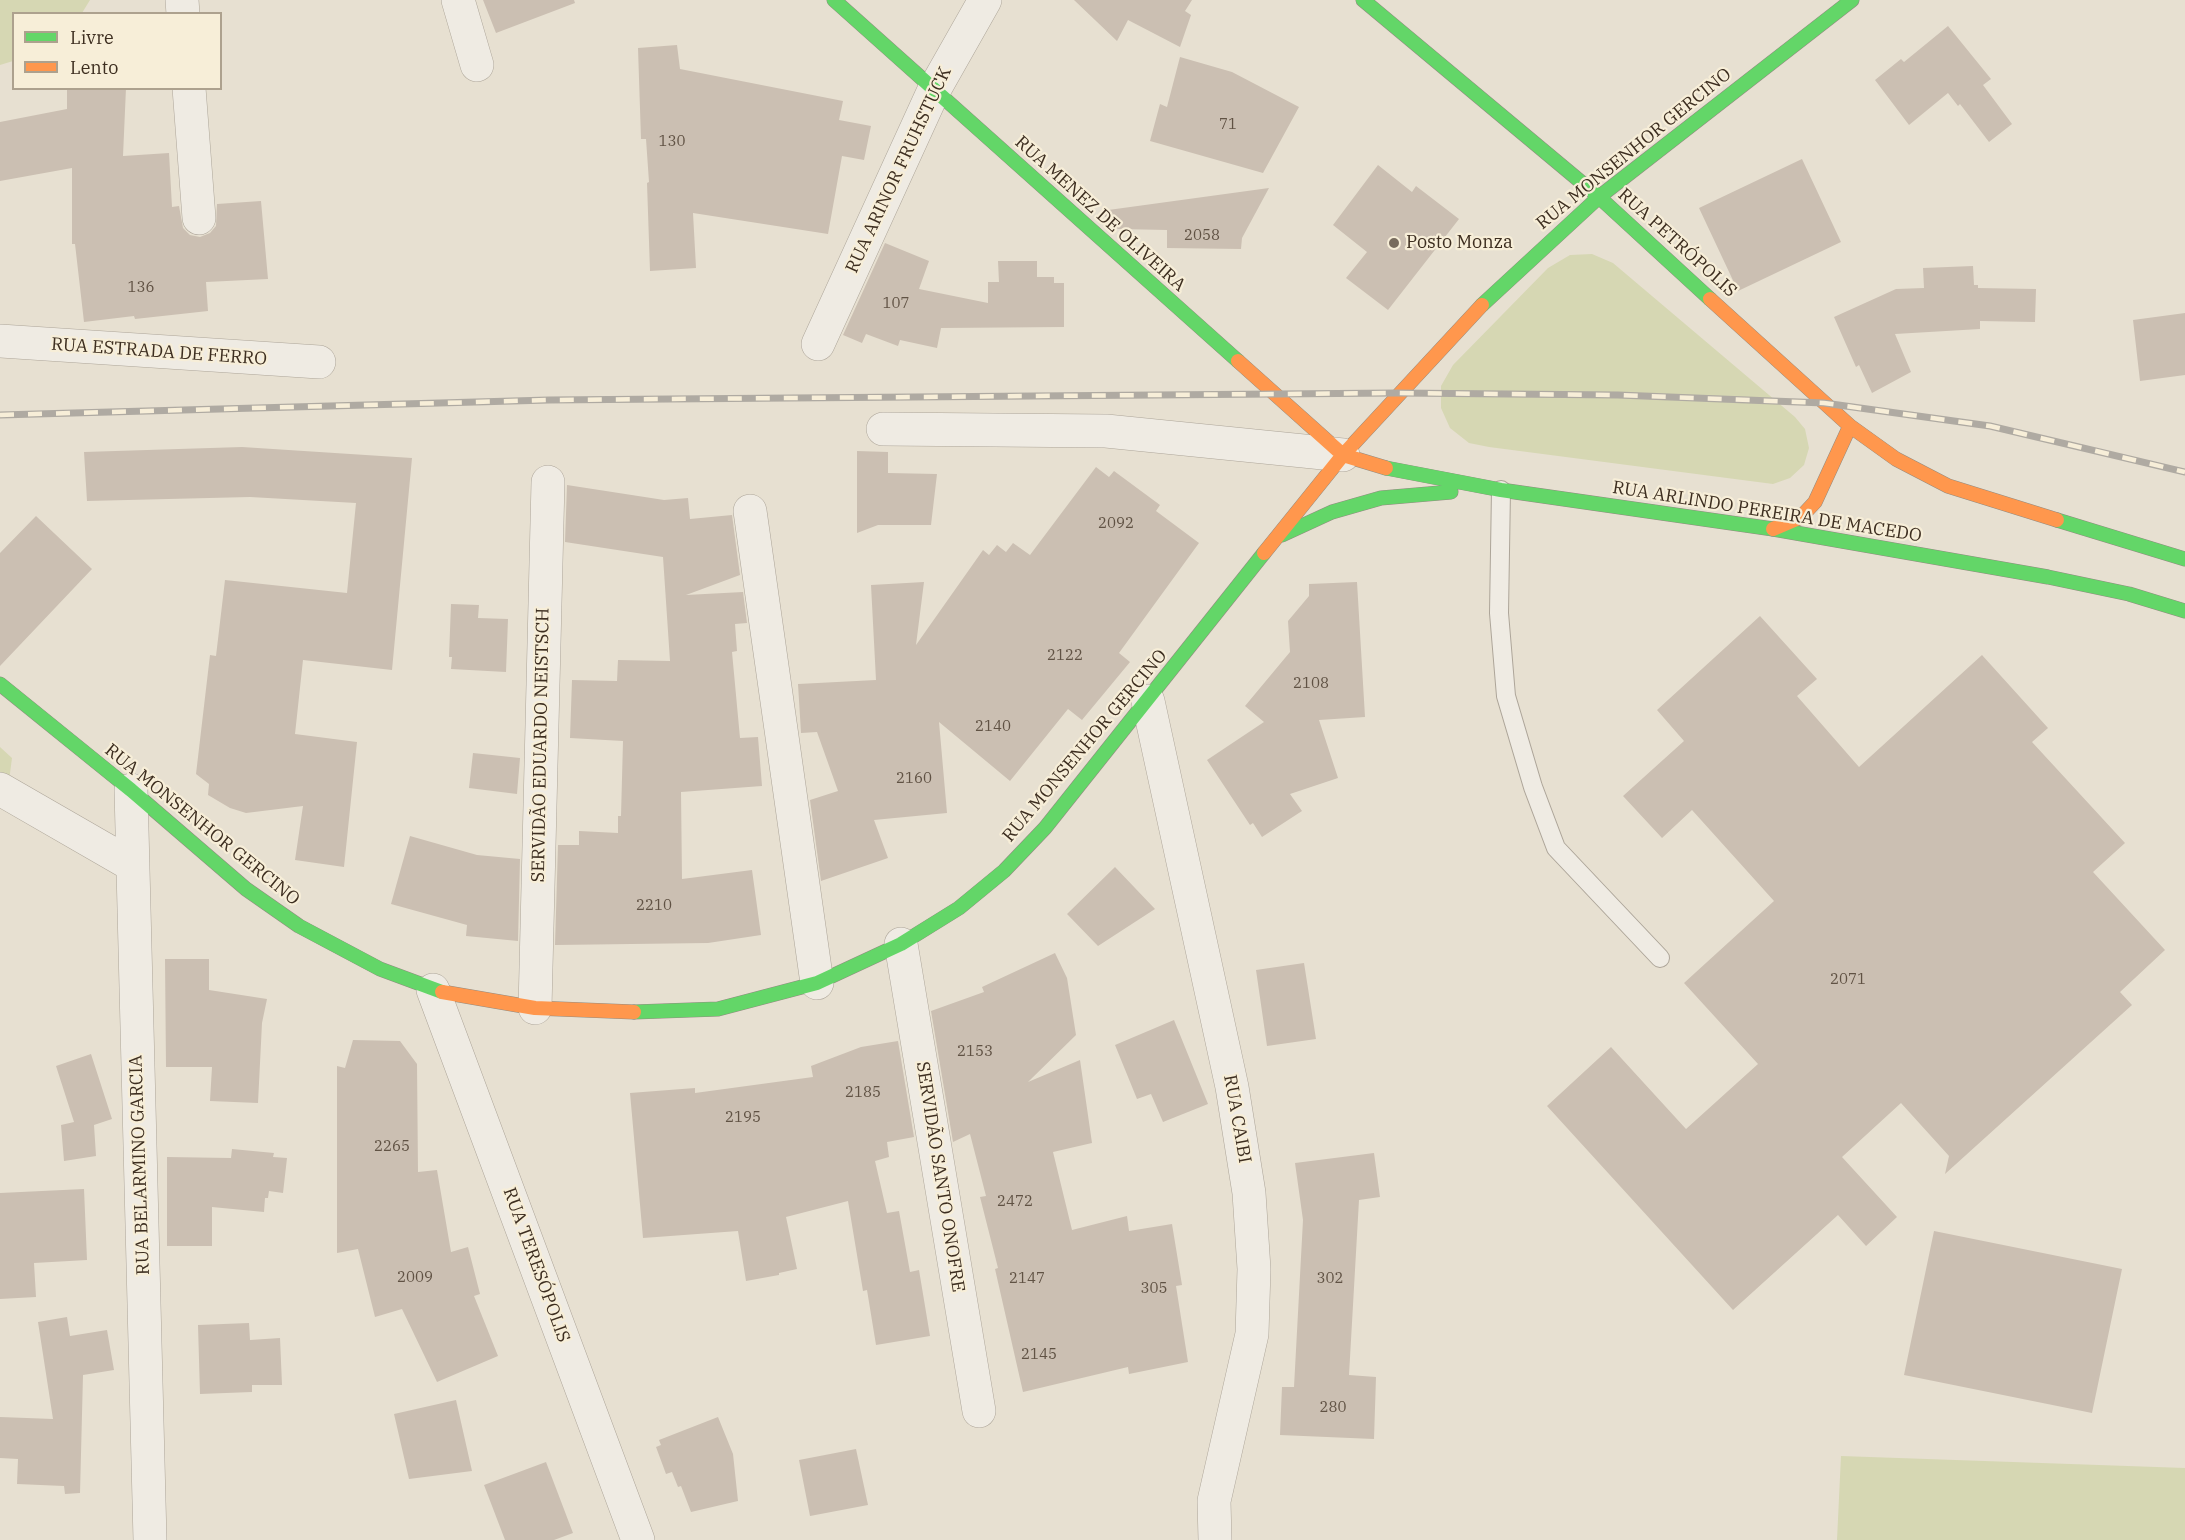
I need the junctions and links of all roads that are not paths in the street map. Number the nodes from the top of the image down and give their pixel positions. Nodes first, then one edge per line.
1 (458, 0) edge
2 (834, 0) edge
3 (986, 0) edge
4 (1363, 0) edge
5 (1852, 0) edge
6 (477, 65) dead end
7 (189, 90) edge
8 (934, 90) junction
9 (1599, 197) junction
10 (199, 218) dead end
11 (0, 341) edge
12 (818, 344) dead end
13 (319, 362) dead end
14 (1850, 426) junction
15 (883, 429) dead end
16 (1343, 454) junction
17 (548, 482) dead end
18 (1501, 490) junction
19 (750, 511) dead end
20 (1773, 529) junction
21 (1276, 538) junction
22 (2185, 559) edge
23 (2185, 611) edge
24 (0, 684) edge
25 (1148, 701) junction
26 (0, 789) edge
27 (131, 790) junction
28 (132, 865) junction
29 (901, 944) junction
30 (1660, 958) dead end
31 (817, 983) junction
32 (433, 990) junction
33 (534, 1008) junction
34 (979, 1411) dead end
35 (150, 1540) edge
36 (638, 1540) edge
37 (1215, 1540) edge

1 - 6 street
2 - 8 main road, RUA MENEZ DE OLIVEIRA
3 - 8 street, RUA ARINOR FRUHSTUCK
4 - 9 main road, RUA PETRÓPOLIS
5 - 9 main road, RUA MONSENHOR GERCINO
7 - 10 street
8 - 12 street, RUA ARINOR FRUHSTUCK
8 - 16 main road, RUA MENEZ DE OLIVEIRA
9 - 14 main road, RUA PETRÓPOLIS
9 - 16 main road, RUA MONSENHOR GERCINO
11 - 13 street, RUA ESTRADA DE FERRO
14 - 20 main road
14 - 22 main road
15 - 16 street
16 - 18 main road, RUA ARLINDO PEREIRA DE MACEDO
16 - 21 main road, RUA MONSENHOR GERCINO
17 - 33 street, SERVIDÃO EDUARDO NEISTSCH
18 - 20 main road, RUA ARLINDO PEREIRA DE MACEDO
18 - 21 main road
18 - 30 lane
19 - 31 street
20 - 23 main road, RUA ARLINDO PEREIRA DE MACEDO
21 - 25 main road, RUA MONSENHOR GERCINO
24 - 27 main road, RUA MONSENHOR GERCINO
25 - 29 main road, RUA MONSENHOR GERCINO
25 - 37 street, RUA CAIBI
26 - 28 street
27 - 28 street, RUA BELARMINO GARCIA
27 - 32 main road, RUA MONSENHOR GERCINO
28 - 35 street, RUA BELARMINO GARCIA
29 - 31 main road, RUA MONSENHOR GERCINO
29 - 34 street, SERVIDÃO SANTO ONOFRE
31 - 33 main road, RUA MONSENHOR GERCINO
32 - 33 main road, RUA MONSENHOR GERCINO
32 - 36 street, RUA TERESÓPOLIS

